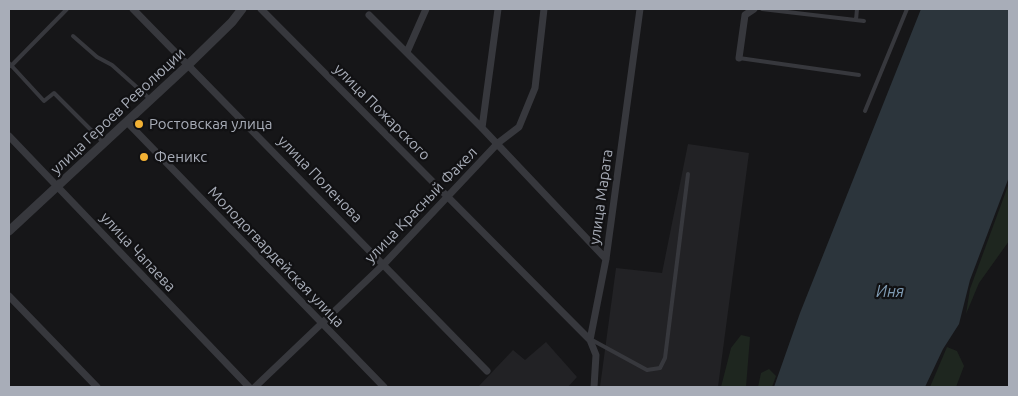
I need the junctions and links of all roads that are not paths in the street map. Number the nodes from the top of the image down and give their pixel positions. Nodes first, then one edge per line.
1 (67, 9) edge
2 (133, 9) edge
3 (242, 9) edge
4 (261, 9) edge
5 (426, 9) edge
6 (498, 9) edge
7 (544, 9) edge
8 (640, 9) edge
9 (754, 9) edge
10 (762, 9) edge
11 (857, 9) edge
12 (907, 9) edge
13 (369, 15) dead end
14 (856, 20) junction
15 (864, 22) dead end
16 (73, 36) dead end
17 (407, 52) junction
18 (739, 58) joint
19 (189, 64) junction
20 (10, 65) edge
21 (860, 75) dead end
22 (151, 100) junction
23 (865, 111) dead end
24 (127, 122) junction
25 (482, 128) junction
26 (9, 136) edge
27 (104, 143) junction
28 (498, 143) junction
29 (688, 174) dead end
30 (58, 186) junction
31 (447, 198) junction
32 (9, 230) edge
33 (606, 259) junction
34 (384, 264) junction
35 (9, 296) edge
36 (322, 325) junction
37 (590, 340) junction
38 (487, 371) dead end
39 (97, 387) edge
40 (248, 387) edge
41 (255, 387) edge
42 (384, 387) edge
43 (594, 387) edge

1 - 20 lane
2 - 19 street, улица Поленова
3 - 19 street, улица Героев Революции
4 - 31 street, улица Пожарского
5 - 17 street
6 - 25 street
7 - 28 street, улица Красный Факел
8 - 33 street, улица Марата
9 - 18 street
10 - 14 lane
11 - 14 lane
12 - 23 lane
13 - 17 street
14 - 15 lane
16 - 22 lane
17 - 25 street
18 - 21 lane
19 - 22 street, улица Героев Революции
19 - 34 street, улица Поленова
20 - 27 lane
22 - 24 street, улица Героев Революции
24 - 27 street, улица Героев Революции
24 - 36 street, Молодогвардейская улица
25 - 28 street
26 - 30 street, улица Чапаева
27 - 30 street, улица Героев Революции
28 - 31 street, улица Красный Факел
28 - 33 street
29 - 37 lane
30 - 32 street, улица Героев Революции
30 - 40 street, улица Чапаева
31 - 34 street, улица Красный Факел
31 - 37 street, улица Пожарского
33 - 37 street, улица Марата
34 - 36 street, улица Красный Факел
34 - 38 street, улица Поленова
35 - 39 street
36 - 41 street, улица Красный Факел
36 - 42 street, Молодогвардейская улица
37 - 43 street, улица Марата

